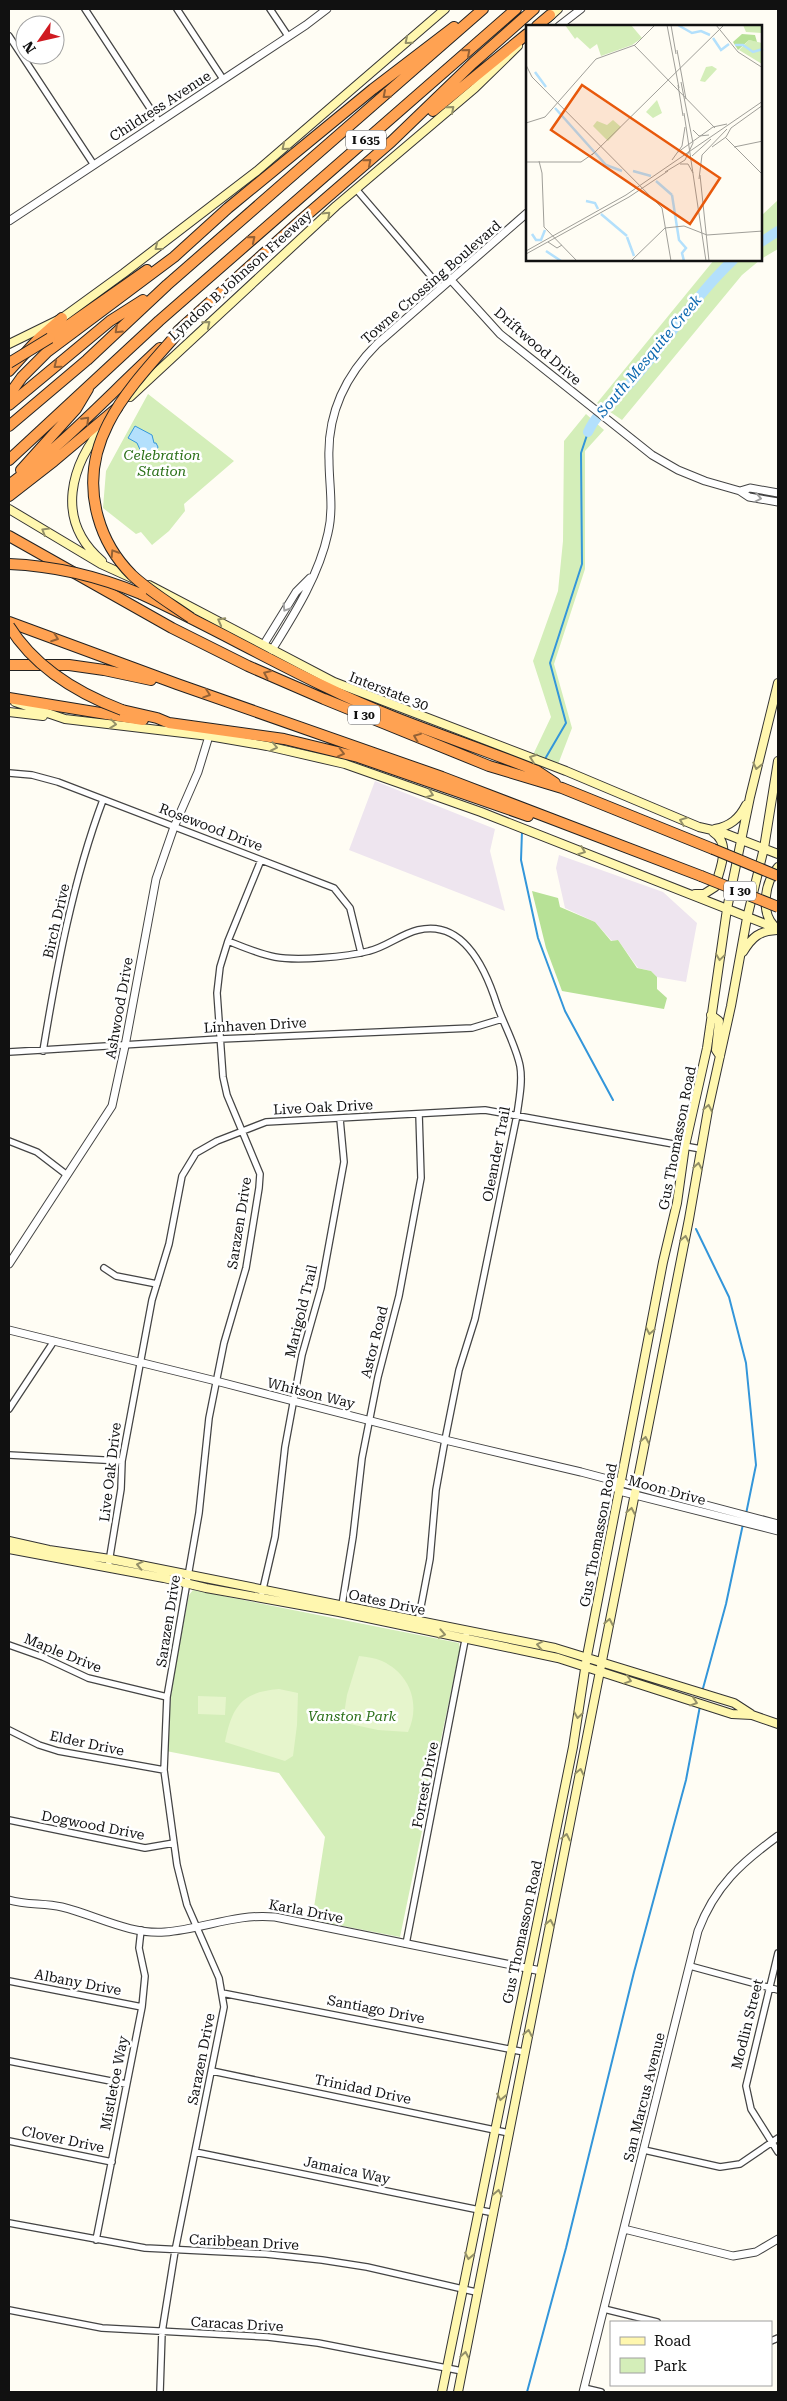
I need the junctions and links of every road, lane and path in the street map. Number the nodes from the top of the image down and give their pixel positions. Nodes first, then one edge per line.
1 (84, 9) edge
2 (177, 9) edge
3 (270, 9) edge
4 (326, 9) edge
5 (445, 9) edge
6 (516, 9) edge
7 (534, 9) edge
8 (581, 9) edge
9 (482, 10) edge
10 (554, 12) edge
11 (539, 25) edge
12 (560, 25) edge
13 (526, 35) edge
14 (9, 36) edge
15 (288, 36) junction
16 (526, 39) edge
17 (223, 79) junction
18 (159, 122) junction
19 (403, 132) junction
20 (94, 165) junction
21 (356, 189) junction
22 (526, 214) edge
23 (9, 221) edge
24 (451, 280) junction
25 (167, 285) junction
26 (441, 288) junction
27 (62, 318) junction
28 (184, 326) junction
29 (53, 341) junction
30 (9, 344) edge
31 (9, 362) edge
32 (9, 371) edge
33 (93, 380) junction
34 (9, 395) edge
35 (125, 401) junction
36 (9, 404) edge
37 (9, 426) edge
38 (9, 460) edge
39 (9, 484) edge
40 (740, 491) junction
41 (778, 493) edge
42 (9, 496) edge
43 (778, 502) edge
44 (11, 510) edge
45 (9, 536) edge
46 (9, 564) edge
47 (113, 571) junction
48 (313, 574) junction
49 (191, 618) junction
50 (9, 622) edge
51 (9, 626) edge
52 (264, 644) junction
53 (272, 654) junction
54 (9, 665) edge
55 (778, 683) edge
56 (188, 688) junction
57 (9, 698) edge
58 (9, 712) edge
59 (65, 719) junction
60 (169, 723) junction
61 (209, 736) junction
62 (778, 761) edge
63 (9, 773) edge
64 (562, 788) junction
65 (750, 797) junction
66 (103, 800) junction
67 (174, 827) junction
68 (710, 829) junction
69 (596, 835) junction
70 (741, 839) junction
71 (764, 848) junction
72 (778, 854) edge
73 (261, 860) junction
74 (778, 867) edge
75 (778, 876) edge
76 (690, 894) junction
77 (778, 907) edge
78 (727, 908) junction
79 (747, 918) junction
80 (777, 929) edge
81 (228, 940) junction
82 (362, 953) junction
83 (741, 956) junction
84 (711, 1014) junction
85 (502, 1019) junction
86 (220, 1039) junction
87 (126, 1046) junction
88 (43, 1050) junction
89 (9, 1052) edge
90 (720, 1056) junction
91 (419, 1114) junction
92 (517, 1115) junction
93 (340, 1119) junction
94 (242, 1132) junction
95 (9, 1141) edge
96 (685, 1146) junction
97 (701, 1149) junction
98 (67, 1174) junction
99 (9, 1264) edge
100 (104, 1268) dead end
101 (157, 1284) junction
102 (659, 1284) junction
103 (675, 1287) junction
104 (9, 1330) edge
105 (54, 1341) junction
106 (140, 1363) junction
107 (216, 1381) junction
108 (295, 1402) junction
109 (9, 1409) edge
110 (370, 1420) junction
111 (445, 1440) junction
112 (9, 1455) edge
113 (122, 1461) junction
114 (608, 1480) joint
115 (620, 1487) junction
116 (635, 1491) junction
117 (750, 1521) junction
118 (778, 1524) edge
119 (778, 1531) edge
120 (9, 1541) edge
121 (9, 1549) edge
122 (110, 1559) junction
123 (108, 1568) junction
124 (188, 1575) junction
125 (188, 1584) junction
126 (262, 1593) junction
127 (340, 1608) junction
128 (417, 1626) junction
129 (467, 1630) junction
130 (466, 1639) junction
131 (9, 1644) edge
132 (587, 1656) junction
133 (602, 1661) junction
134 (586, 1667) junction
135 (600, 1671) junction
136 (167, 1697) junction
137 (752, 1715) junction
138 (778, 1724) edge
139 (9, 1730) edge
140 (164, 1770) junction
141 (560, 1813) junction
142 (571, 1816) junction
143 (9, 1820) edge
144 (778, 1836) edge
145 (174, 1843) junction
146 (9, 1900) edge
147 (197, 1926) junction
148 (141, 1930) junction
149 (406, 1944) junction
150 (778, 1953) edge
151 (690, 1966) junction
152 (528, 1968) junction
153 (541, 1971) junction
154 (9, 1981) edge
155 (769, 1988) junction
156 (778, 1990) edge
157 (222, 1993) junction
158 (142, 2007) junction
159 (510, 2049) junction
160 (524, 2052) junction
161 (9, 2061) edge
162 (212, 2071) junction
163 (126, 2084) junction
164 (494, 2130) junction
165 (509, 2133) junction
166 (778, 2138) edge
167 (9, 2140) edge
168 (772, 2143) junction
169 (644, 2150) junction
170 (195, 2152) junction
171 (778, 2152) edge
172 (112, 2162) junction
173 (478, 2210) junction
174 (494, 2213) junction
175 (9, 2223) edge
176 (624, 2228) junction
177 (778, 2238) edge
178 (96, 2240) junction
179 (175, 2251) junction
180 (462, 2289) junction
181 (476, 2292) junction
182 (604, 2309) junction
183 (9, 2310) edge
184 (653, 2321) edge
185 (162, 2332) junction
186 (446, 2368) junction
187 (462, 2371) junction
188 (583, 2390) edge
189 (160, 2392) edge
190 (442, 2392) edge
191 (458, 2392) edge
192 (601, 2392) edge

1 - 18 street
2 - 17 street
3 - 15 street
4 - 15 street, Childress Avenue
5 -> 27 main road
33 -> 6 highway, Lyndon B Johnson Freeway / I 635
7 - 19 highway
8 - 12 street
9 -> 25 highway, I 635
9 - 29 highway
10 - 11 highway
13 - 19 highway
14 - 20 street
15 - 17 street, Childress Avenue
21 -> 16 main road, Lyndon B Johnson Freeway
17 - 18 street, Childress Avenue
18 - 20 street, Childress Avenue
28 -> 19 highway
20 - 23 street, Childress Avenue
21 - 26 street
35 -> 21 main road, Lyndon B Johnson Freeway
22 - 24 street, Towne Crossing Boulevard
24 - 26 street, Towne Crossing Boulevard
24 - 40 street, Driftwood Drive
25 -> 36 highway
25 -> 37 highway, I 635
26 - 48 street, Towne Crossing Boulevard
27 - 30 main road
27 - 32 highway
39 -> 28 highway, bridge
49 -> 28 highway, bridge
29 - 31 highway, bridge
29 - 34 highway
33 - 38 highway, Lyndon B Johnson Freeway / I 635
33 - 39 highway
35 - 42 highway
35 - 47 main road, Lyndon B Johnson Freeway
40 - 41 street
40 -> 43 street
47 -> 44 main road, Interstate 30
64 -> 45 highway, I 30
46 - 49 highway, bridge
52 -> 47 main road, Interstate 30
48 -> 52 street, Towne Crossing Boulevard
48 - 53 street, Towne Crossing Boulevard
49 - 53 highway
50 -> 56 highway, I 30
51 - 60 highway, bridge
52 - 53 main road, Interstate 30
53 - 64 highway
68 -> 53 main road, Interstate 30
54 - 56 highway
55 -> 65 main road, Gus Thomasson Road
56 -> 69 highway, I 30
57 - 59 main road
57 - 60 highway
58 - 59 main road
59 -> 61 main road
60 -> 69 highway
61 - 67 street, Ashwood Drive
61 -> 76 main road
62 - 71 main road, Gus Thomasson Road
63 - 66 street, Rosewood Drive
64 - 75 highway, I 30, bridge
65 - 68 main road
65 - 70 main road, Gus Thomasson Road
66 - 67 street, Rosewood Drive
66 - 88 street, Birch Drive
67 - 73 street, Rosewood Drive
67 - 87 street, Ashwood Drive
68 - 70 main road, Interstate 30
68 - 76 main road
69 - 77 highway, I 30, bridge
70 - 71 main road, Interstate 30
70 - 78 main road, Gus Thomasson Road
71 - 72 main road, Interstate 30
71 - 79 main road, Gus Thomasson Road
73 - 81 street, Sarazen Drive
73 - 82 street, Rosewood Drive
74 - 80 main road
76 - 78 main road
78 - 79 main road
78 -> 84 main road, Gus Thomasson Road
79 - 80 main road
79 - 83 main road, Gus Thomasson Road
80 - 83 main road
81 - 82 street, Oleander Trail
81 - 86 street, Sarazen Drive
82 - 85 street, Oleander Trail
83 - 90 main road, Gus Thomasson Road
84 - 90 main road
84 - 96 main road, Gus Thomasson Road
85 - 86 street, Linhaven Drive
85 - 92 street, Oleander Trail
86 - 87 street, Linhaven Drive
86 - 94 street, Sarazen Drive
87 - 88 street, Linhaven Drive
87 - 98 street, Ashwood Drive
88 - 89 street, Linhaven Drive
97 -> 90 main road, Gus Thomasson Road
91 - 92 street, Live Oak Drive
91 - 93 street, Live Oak Drive
91 - 110 street, Astor Road
92 - 96 street, Live Oak Drive
92 - 111 street, Oleander Trail
93 - 94 street, Live Oak Drive
93 - 108 street, Marigold Trail
94 - 101 street, Live Oak Drive
94 - 107 street, Sarazen Drive
95 - 98 street
96 - 97 street, Live Oak Drive
96 - 102 main road, Gus Thomasson Road
103 -> 97 main road, Gus Thomasson Road
98 - 99 street, Ashwood Drive
100 - 101 street
101 - 106 street, Live Oak Drive
102 - 103 main road
102 -> 115 main road, Gus Thomasson Road
116 -> 103 main road, Gus Thomasson Road
104 - 105 street, Whitson Way
105 - 106 street, Whitson Way
105 - 109 street
106 - 107 street, Whitson Way
106 - 113 street, Live Oak Drive
107 - 108 street, Whitson Way
107 - 124 street, Sarazen Drive
108 - 110 street, Whitson Way
108 - 126 street, Marigold Trail
110 - 111 street, Whitson Way
110 - 127 street, Astor Road
111 - 114 street, Whitson Way
111 - 128 street, Oleander Trail
112 - 113 street
113 - 122 street, Live Oak Drive
114 - 115 street, Moon Drive
115 - 116 street, Moon Drive
115 - 132 main road, Gus Thomasson Road
116 - 117 street, Moon Drive
133 -> 116 main road, Gus Thomasson Road
117 - 118 street, Moon Drive
117 - 119 street, Moon Drive
120 - 122 main road, Oates Drive
121 - 123 main road, Oates Drive
122 - 123 street, Live Oak Drive
124 -> 122 main road, Oates Drive
123 - 125 main road, Oates Drive
124 - 125 street, Sarazen Drive
124 - 126 main road, Oates Drive
125 - 126 main road, Oates Drive
125 - 136 street, Sarazen Drive
126 - 127 main road, Oates Drive
127 - 128 main road, Oates Drive
128 - 129 main road, Oates Drive
128 -> 130 main road, Oates Drive
129 - 130 street, Forrest Drive
132 -> 129 main road, Oates Drive
130 - 134 main road, Oates Drive
130 - 149 street, Forrest Drive
131 - 136 street, Maple Drive
132 - 133 main road, Oates Drive
132 - 134 main road, Gus Thomasson Road
133 - 135 main road, Gus Thomasson Road
133 - 137 main road, Oates Drive
134 - 135 main road, Oates Drive
134 -> 141 main road, Gus Thomasson Road
135 -> 137 main road, Oates Drive
142 -> 135 main road, Gus Thomasson Road
136 - 140 street, Sarazen Drive
137 - 138 main road, Oates Drive
139 - 140 street, Elder Drive
140 - 145 street, Sarazen Drive
141 - 142 main road
141 - 152 main road, Gus Thomasson Road
153 -> 142 main road, Gus Thomasson Road
143 - 145 street, Dogwood Drive
144 - 151 street, San Marcus Avenue
145 - 147 street, Sarazen Drive
146 - 148 street, Karla Drive
147 - 148 street, Karla Drive
147 - 149 street, Karla Drive
147 - 157 street, Sarazen Drive
148 - 158 street, Mistletoe Way
149 - 152 street, Karla Drive
150 - 155 street, Modlin Street
151 - 155 street
151 - 169 street, San Marcus Avenue
152 - 153 street, Karla Drive
152 - 159 main road, Gus Thomasson Road
160 -> 153 main road, Gus Thomasson Road
154 - 158 street, Albany Drive
155 - 156 street
155 - 168 street, Modlin Street
157 - 159 street, Santiago Drive
157 - 162 street, Sarazen Drive
158 - 163 street, Mistletoe Way
159 - 160 street, Santiago Drive
159 -> 164 main road, Gus Thomasson Road
160 - 165 main road, Gus Thomasson Road
161 - 163 street
162 - 164 street, Trinidad Drive
162 - 170 street, Sarazen Drive
163 - 172 street, Mistletoe Way
164 - 165 street, Trinidad Drive
164 - 173 main road, Gus Thomasson Road
174 -> 165 main road, Gus Thomasson Road
166 - 168 street
167 - 172 street, Clover Drive
168 - 169 street
168 - 171 street, Modlin Street
169 - 176 street, San Marcus Avenue
170 - 173 street, Jamaica Way
170 - 179 street, Sarazen Drive
172 - 178 street, Mistletoe Way
173 - 174 street, Jamaica Way
173 -> 180 main road, Gus Thomasson Road
174 - 181 main road, Gus Thomasson Road
175 - 178 street, Caribbean Drive
176 - 177 street
176 - 182 street, San Marcus Avenue
178 - 179 street, Caribbean Drive
179 - 180 street, Caribbean Drive
179 - 185 street, Sarazen Drive
180 - 181 street, Caribbean Drive
180 - 186 main road, Gus Thomasson Road
187 -> 181 main road, Gus Thomasson Road
182 - 184 street
182 - 188 street, San Marcus Avenue
183 - 185 street, Caracas Drive
185 - 186 street, Caracas Drive
185 - 189 street, Sarazen Drive
186 - 187 street, Caracas Drive
186 - 190 main road, Gus Thomasson Road
187 - 191 main road, Gus Thomasson Road
188 - 192 street

